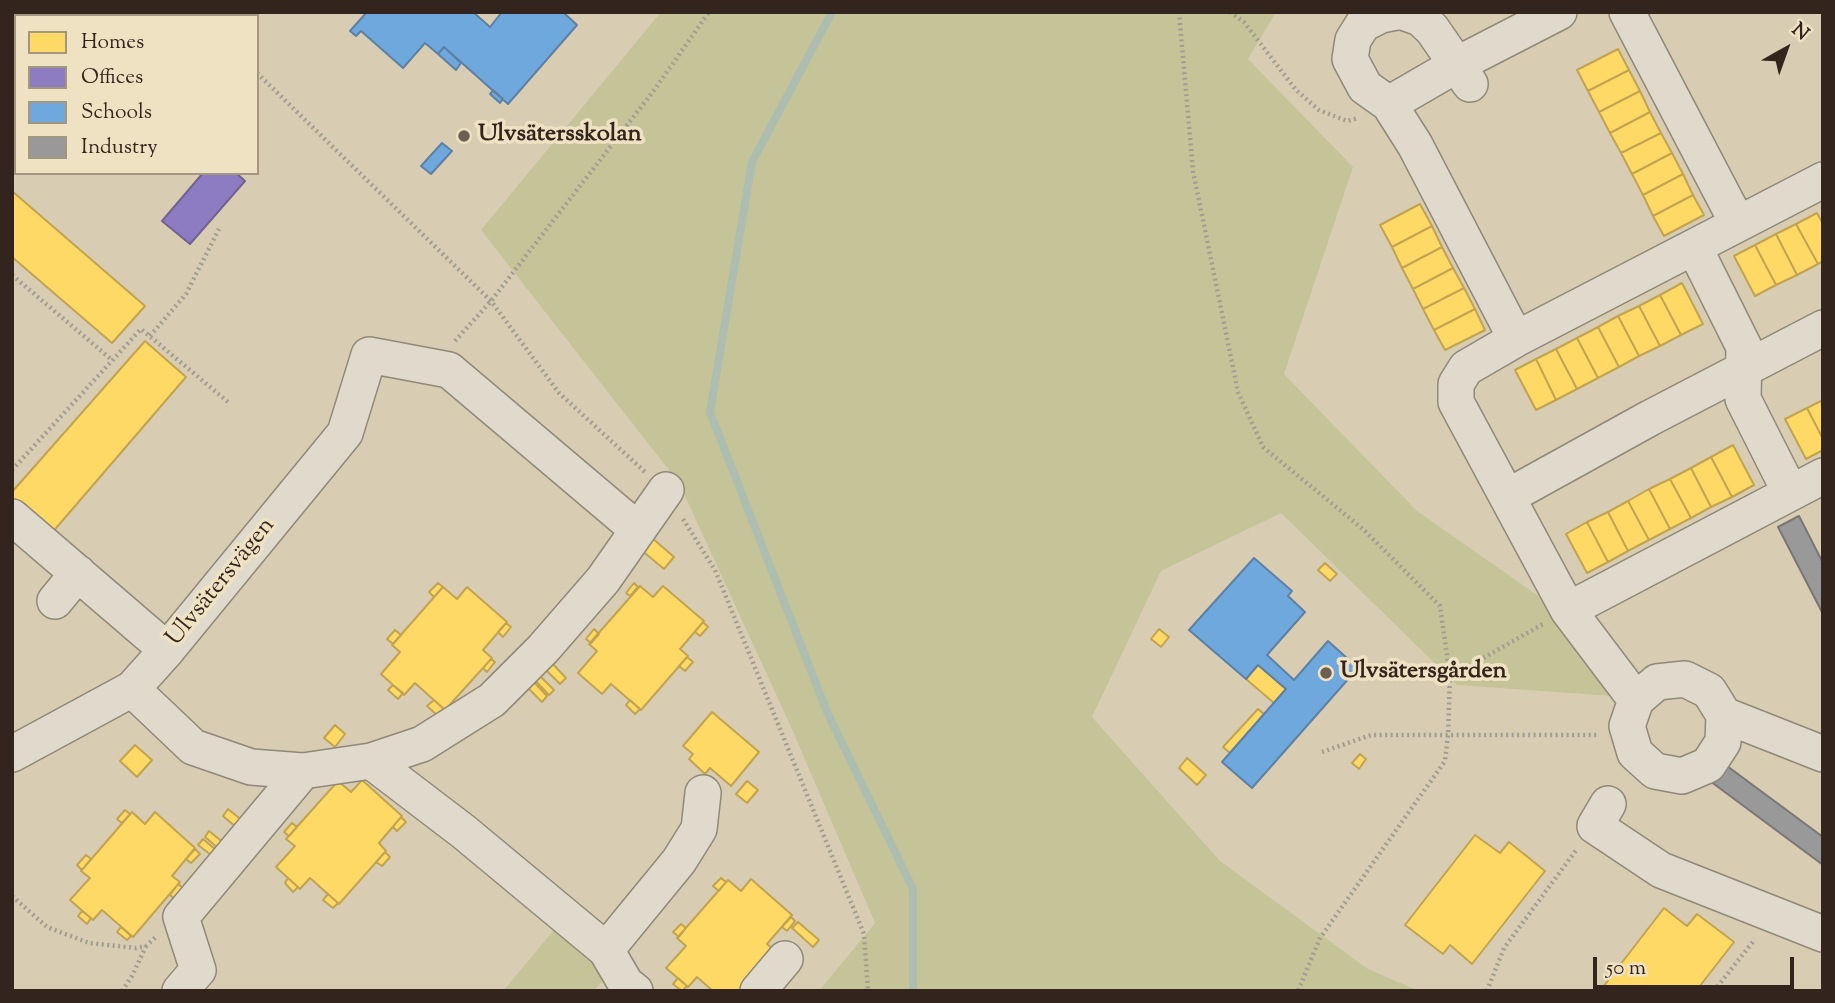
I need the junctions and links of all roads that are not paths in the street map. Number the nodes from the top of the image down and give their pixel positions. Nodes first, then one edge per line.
1 (1396, 12) edge
2 (1403, 12) edge
3 (1559, 12) edge
4 (1627, 12) edge
5 (1464, 74) junction
6 (1389, 104) junction
7 (1823, 180) edge
8 (1738, 224) junction
9 (1694, 247) junction
10 (1823, 328) edge
11 (1516, 339) junction
12 (1745, 369) junction
13 (666, 490) road end
14 (1805, 490) edge
15 (1507, 497) junction
16 (12, 517) edge
17 (638, 530) junction
18 (78, 573) junction
19 (55, 601) dead end
20 (1568, 610) junction
21 (167, 650) junction
22 (132, 689) junction
23 (1636, 700) junction
24 (1724, 715) junction
25 (12, 754) edge
26 (1823, 754) edge
27 (371, 761) junction
28 (303, 771) junction
29 (703, 793) dead end
30 (1601, 815) road end
31 (1823, 934) edge
32 (606, 950) junction
33 (785, 959) dead end
34 (627, 988) edge
35 (180, 991) edge
36 (758, 991) edge

1 - 6 street
2 - 5 street
3 - 5 street
4 - 8 street
5 - 6 street
6 - 11 street
7 - 8 street
8 - 9 street
9 - 11 street
9 - 12 street
10 - 12 street
11 - 15 street
12 - 14 street
12 - 15 street
13 - 17 street
14 - 20 street
15 - 20 street
16 - 18 street
17 - 21 street, Ulvsätersvägen
17 - 27 street
18 - 19 street
18 - 21 street
20 - 23 street
21 - 22 street, Ulvsätersvägen
22 - 25 street, Ulvsätersvägen
22 - 28 street
23 - 24 street
23 - 24 street
24 - 26 street
27 - 28 street
27 - 32 street
28 - 35 street
29 - 32 street
30 - 31 street
32 - 34 street
33 - 36 street

